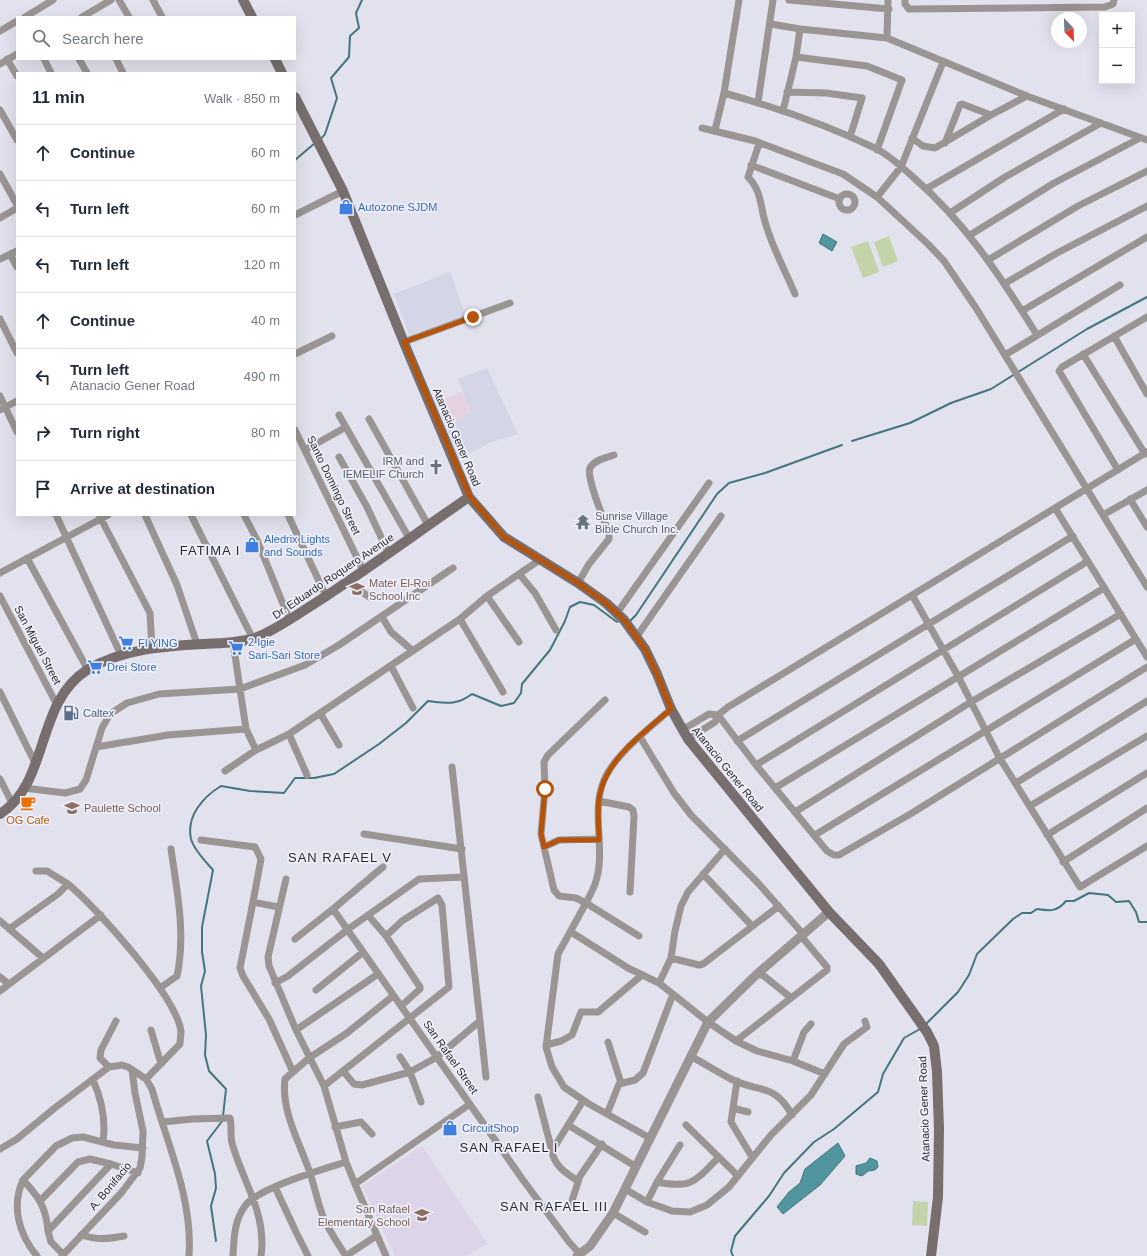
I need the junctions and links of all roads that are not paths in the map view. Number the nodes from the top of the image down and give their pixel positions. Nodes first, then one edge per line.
1 (53, 0) edge
2 (112, 0) edge
3 (119, 0) edge
4 (153, 0) edge
5 (243, 0) edge
6 (739, 0) edge
7 (773, 0) edge
8 (789, 0) edge
9 (888, 0) edge
10 (905, 0) edge
11 (1114, 0) edge
12 (889, 9) junction
13 (92, 14) edge
14 (27, 16) edge
15 (127, 16) edge
16 (161, 16) edge
17 (251, 16) edge
18 (16, 23) edge
19 (771, 24) junction
20 (800, 29) junction
21 (0, 31) edge
22 (887, 38) junction
23 (16, 54) edge
24 (796, 58) junction
25 (7, 59) junction
26 (44, 60) edge
27 (80, 60) edge
28 (116, 60) edge
29 (275, 60) edge
30 (943, 62) junction
31 (0, 64) edge
32 (50, 72) edge
33 (86, 72) edge
34 (122, 72) edge
35 (281, 72) edge
36 (16, 74) edge
37 (787, 92) junction
38 (724, 93) junction
39 (1027, 96) junction
40 (296, 99) edge
41 (758, 102) junction
42 (1064, 109) junction
43 (0, 110) edge
44 (782, 111) junction
45 (991, 115) junction
46 (1101, 123) junction
47 (702, 128) dead end
48 (715, 130) junction
49 (850, 137) junction
50 (16, 138) edge
51 (912, 138) junction
52 (1144, 139) edge
53 (945, 143) junction
54 (759, 144) junction
55 (877, 150) junction
56 (752, 165) junction
57 (901, 166) junction
58 (1147, 171) edge
59 (0, 174) edge
60 (860, 185) junction
61 (926, 189) junction
62 (343, 191) junction
63 (852, 196) junction
64 (877, 197) junction
65 (840, 199) junction
66 (16, 203) edge
67 (1147, 206) edge
68 (16, 209) edge
69 (950, 213) junction
70 (296, 214) edge
71 (0, 218) edge
72 (970, 235) junction
73 (1147, 237) edge
74 (14, 252) edge
75 (0, 259) edge
76 (988, 260) junction
77 (16, 262) edge
78 (1004, 284) junction
79 (1120, 286) dead end
80 (795, 294) dead end
81 (510, 303) dead end
82 (1022, 311) junction
83 (1145, 318) edge
84 (0, 319) edge
85 (1147, 327) edge
86 (332, 336) dead end
87 (1037, 336) junction
88 (1114, 336) junction
89 (404, 342) junction
90 (16, 351) edge
91 (296, 354) edge
92 (1083, 354) junction
93 (1005, 355) junction
94 (1147, 394) edge
95 (0, 396) edge
96 (16, 402) edge
97 (3, 409) edge
98 (339, 415) dead end
99 (369, 419) dead end
100 (346, 427) junction
101 (16, 430) edge
102 (296, 432) edge
103 (305, 450) junction
104 (1146, 453) edge
105 (614, 455) dead end
106 (339, 457) dead end
107 (1118, 470) junction
108 (709, 483) dead end
109 (1087, 488) junction
110 (1147, 490) edge
111 (470, 497) junction
112 (1130, 500) junction
113 (1055, 508) junction
114 (1103, 515) junction
115 (56, 516) edge
116 (103, 516) edge
117 (145, 516) edge
118 (191, 516) edge
119 (245, 516) edge
120 (288, 516) edge
121 (721, 516) dead end
122 (428, 525) junction
123 (1147, 527) edge
124 (1073, 536) junction
125 (67, 537) junction
126 (409, 538) junction
127 (389, 554) junction
128 (27, 558) junction
129 (541, 559) junction
130 (1088, 561) junction
131 (453, 568) dead end
132 (364, 572) junction
133 (0, 573) edge
134 (520, 574) junction
135 (347, 582) junction
136 (578, 583) junction
137 (1147, 587) edge
138 (1104, 588) junction
139 (912, 595) junction
140 (0, 596) edge
141 (326, 596) junction
142 (487, 596) junction
143 (371, 598) dead end
144 (1121, 614) junction
145 (620, 616) junction
146 (382, 617) junction
147 (460, 619) junction
148 (290, 621) junction
149 (927, 624) junction
150 (556, 630) dead end
151 (634, 632) junction
152 (252, 639) junction
153 (1136, 639) junction
154 (233, 642) junction
155 (519, 642) dead end
156 (197, 644) junction
157 (152, 649) junction
158 (942, 650) junction
159 (414, 651) junction
160 (121, 655) junction
161 (1147, 657) edge
162 (391, 666) junction
163 (1147, 667) edge
164 (88, 670) junction
165 (958, 676) junction
166 (240, 689) junction
167 (0, 692) edge
168 (503, 692) dead end
169 (605, 700) dead end
170 (1147, 701) edge
171 (971, 702) junction
172 (57, 705) junction
173 (413, 708) dead end
174 (671, 709) junction
175 (320, 713) junction
176 (718, 715) junction
177 (246, 728) junction
178 (682, 730) junction
179 (986, 731) junction
180 (289, 734) junction
181 (1147, 736) edge
182 (640, 737) junction
183 (688, 739) junction
184 (737, 741) junction
185 (339, 745) dead end
186 (96, 747) junction
187 (256, 750) junction
188 (999, 757) junction
189 (35, 763) junction
190 (756, 765) junction
191 (452, 767) dead end
192 (224, 771) dead end
193 (1147, 772) edge
194 (307, 775) dead end
195 (0, 779) edge
196 (1016, 783) junction
197 (24, 788) junction
198 (775, 788) junction
199 (599, 801) junction
200 (13, 805) junction
201 (1030, 806) junction
202 (1147, 808) edge
203 (795, 812) junction
204 (0, 814) edge
205 (364, 834) dead end
206 (815, 834) junction
207 (1047, 834) junction
208 (201, 840) dead end
209 (599, 840) junction
210 (1147, 846) edge
211 (544, 847) junction
212 (171, 849) dead end
213 (462, 849) junction
214 (725, 849) junction
215 (1063, 862) junction
216 (383, 867) dead end
217 (36, 871) dead end
218 (703, 874) junction
219 (464, 877) junction
220 (286, 879) dead end
221 (68, 884) junction
222 (630, 892) dead end
223 (253, 902) junction
224 (586, 903) junction
225 (779, 906) junction
226 (278, 907) junction
227 (333, 909) junction
228 (829, 912) junction
229 (101, 915) junction
230 (368, 915) junction
231 (0, 921) edge
232 (752, 926) junction
233 (10, 929) junction
234 (347, 930) junction
235 (571, 932) junction
236 (802, 935) junction
237 (386, 936) junction
238 (639, 936) dead end
239 (295, 939) dead end
240 (362, 952) junction
241 (43, 958) junction
242 (671, 958) junction
243 (378, 974) junction
244 (757, 974) junction
245 (642, 975) junction
246 (0, 977) edge
247 (275, 983) junction
248 (659, 983) junction
249 (9, 984) junction
250 (160, 988) junction
251 (316, 990) dead end
252 (0, 991) edge
253 (673, 994) junction
254 (393, 996) junction
255 (790, 997) junction
256 (401, 1006) junction
257 (411, 1019) junction
258 (116, 1021) dead end
259 (480, 1021) junction
260 (865, 1021) dead end
261 (708, 1022) junction
262 (811, 1024) dead end
263 (151, 1030) dead end
264 (296, 1030) junction
265 (736, 1040) junction
266 (608, 1042) dead end
267 (546, 1045) junction
268 (690, 1056) junction
269 (400, 1057) dead end
270 (437, 1057) junction
271 (309, 1058) junction
272 (793, 1061) junction
273 (160, 1064) junction
274 (109, 1067) junction
275 (132, 1070) junction
276 (342, 1071) junction
277 (293, 1072) junction
278 (410, 1072) junction
279 (825, 1074) junction
280 (486, 1077) dead end
281 (146, 1079) junction
282 (93, 1080) junction
283 (737, 1081) junction
284 (621, 1083) junction
285 (324, 1086) junction
286 (538, 1097) dead end
287 (583, 1101) junction
288 (421, 1102) dead end
289 (470, 1104) junction
290 (733, 1108) junction
291 (748, 1112) dead end
292 (607, 1114) junction
293 (792, 1115) junction
294 (163, 1122) junction
295 (568, 1125) junction
296 (686, 1125) dead end
297 (335, 1126) junction
298 (372, 1134) dead end
299 (650, 1138) junction
300 (103, 1142) junction
301 (602, 1144) junction
302 (680, 1145) dead end
303 (143, 1148) junction
304 (0, 1149) edge
305 (552, 1151) junction
306 (719, 1157) junction
307 (752, 1157) junction
308 (346, 1162) junction
309 (112, 1164) junction
310 (635, 1166) junction
311 (138, 1173) junction
312 (310, 1174) junction
313 (738, 1176) junction
314 (23, 1180) junction
315 (578, 1181) junction
316 (657, 1182) junction
317 (355, 1184) junction
318 (275, 1187) junction
319 (625, 1189) junction
320 (253, 1198) junction
321 (41, 1200) junction
322 (647, 1202) junction
323 (570, 1207) dead end
324 (612, 1213) junction
325 (48, 1231) junction
326 (645, 1232) dead end
327 (81, 1235) junction
328 (124, 1236) dead end
329 (376, 1236) junction
330 (63, 1255) edge
331 (579, 1255) edge
332 (37, 1256) edge
333 (189, 1256) edge
334 (232, 1256) edge
335 (262, 1256) edge
336 (308, 1256) edge
337 (346, 1256) edge
338 (386, 1256) edge
339 (931, 1256) edge

1 - 14 street
2 - 13 street
3 - 15 street
4 - 16 street
5 - 17 main road
6 - 38 street
7 - 19 street
8 - 12 street
9 - 12 street
10 - 11 street
12 - 22 street
18 - 21 street
19 - 20 street
19 - 41 street
20 - 22 street
20 - 24 street
22 - 30 street
23 - 25 street
24 - 37 street
24 - 55 street
25 - 31 street
25 - 36 street
26 - 32 street
27 - 33 street
28 - 34 street
29 - 35 main road
30 - 39 street
30 - 51 street
37 - 44 street
37 - 49 street
38 - 41 street
38 - 48 street
39 - 42 street
39 - 45 street
40 - 62 main road, Atanacio Gener Road
41 - 44 street
42 - 46 street
42 - 61 street
43 - 50 street
44 - 49 street
45 - 53 street
45 - 53 street
46 - 52 street
46 - 69 street
47 - 48 street
48 - 54 street
49 - 55 street
51 - 53 street
51 - 57 street
52 - 72 street
54 - 56 street
54 - 60 street
55 - 57 street
56 - 65 street
56 - 80 street
57 - 61 street
57 - 64 street
58 - 76 street
59 - 66 street
60 - 63 street
60 - 64 street
61 - 69 street
62 - 70 street
62 - 89 main road, Atanacio Gener Road
63 - 65 street
63 - 65 street
64 - 93 street
67 - 78 street
68 - 71 street
69 - 72 street
72 - 76 street
73 - 82 street
74 - 75 street
74 - 77 street
76 - 78 street
78 - 82 street
79 - 87 street
81 - 89 street
82 - 87 street
83 - 85 street
83 - 88 street
84 - 90 street
86 - 91 street
87 - 93 street
88 - 92 street
88 - 94 street
89 - 111 main road, Atanacio Gener Road
92 - 104 street
92 - 107 street
93 - 109 street
95 - 97 street
96 - 97 street
97 - 101 street
98 - 100 street
99 - 122 street
100 - 103 street
100 - 126 street
102 - 103 street, Santo Domingo Street
103 - 132 street, Santo Domingo Street
104 - 107 street
105 - 136 street
106 - 127 street
107 - 109 street
108 - 145 street
109 - 113 street
109 - 114 street
110 - 112 street
111 - 122 main road, Dr. Eduardo Roquero Avenue
111 - 129 main road, Atanacio Gener Road
112 - 114 street
112 - 123 street
113 - 124 street
113 - 139 street
114 - 137 street
115 - 125 street
116 - 125 street
116 - 157 street
117 - 156 street
118 - 152 street
119 - 148 street
120 - 141 street
121 - 151 street
122 - 126 main road, Dr. Eduardo Roquero Avenue
124 - 130 street
124 - 149 street
125 - 128 street
125 - 160 street
126 - 127 main road, Dr. Eduardo Roquero Avenue
127 - 132 main road, Dr. Eduardo Roquero Avenue
128 - 133 street
128 - 164 street
129 - 134 street
129 - 136 main road, Atanacio Gener Road
130 - 138 street
130 - 158 street
131 - 146 street
132 - 135 main road, Dr. Eduardo Roquero Avenue
134 - 142 street
134 - 150 street
135 - 141 main road, Dr. Eduardo Roquero Avenue
135 - 143 street
136 - 145 main road, Atanacio Gener Road
138 - 144 street
138 - 165 street
139 - 149 street
139 - 176 street
140 - 172 street, San Miguel Street
141 - 148 main road, Dr. Eduardo Roquero Avenue
142 - 147 street
142 - 155 street
144 - 153 street
144 - 171 street
145 - 151 main road, Atanacio Gener Road
146 - 159 street
146 - 166 street
147 - 159 street
147 - 168 street
148 - 152 main road, Dr. Eduardo Roquero Avenue
149 - 158 street
149 - 184 street
151 - 174 main road, Atanacio Gener Road
152 - 154 main road, Dr. Eduardo Roquero Avenue
153 - 161 street
153 - 179 street
154 - 156 main road, Dr. Eduardo Roquero Avenue
154 - 166 street
156 - 157 main road, Dr. Eduardo Roquero Avenue
157 - 160 main road, Dr. Eduardo Roquero Avenue
158 - 165 street
158 - 190 street
159 - 162 street
160 - 164 main road, Dr. Eduardo Roquero Avenue
162 - 173 street
162 - 175 street
163 - 188 street
164 - 172 main road, Dr. Eduardo Roquero Avenue
165 - 171 street
165 - 198 street
166 - 177 street
166 - 186 street
167 - 189 street
169 - 211 street
170 - 196 street
171 - 179 street
171 - 203 street
172 - 189 main road, Dr. Eduardo Roquero Avenue
174 - 178 main road, Atanacio Gener Road
174 - 182 street
175 - 180 street
175 - 185 street
176 - 178 street
176 - 183 street
176 - 184 street
177 - 186 street
177 - 187 street
178 - 183 main road, Atanacio Gener Road
179 - 188 street
179 - 206 street
180 - 187 street
180 - 194 street
181 - 201 street
182 - 199 street
182 - 214 street
183 - 228 main road, Atanacio Gener Road
184 - 190 street
186 - 197 street
187 - 192 street
188 - 196 street
188 - 206 street
189 - 197 main road, Dr. Eduardo Roquero Avenue
190 - 198 street
191 - 213 street
193 - 207 street
195 - 200 street
196 - 201 street
197 - 200 main road, Dr. Eduardo Roquero Avenue
198 - 203 street
199 - 209 street
199 - 222 street
200 - 204 main road, Dr. Eduardo Roquero Avenue
201 - 207 street
202 - 215 street
203 - 206 street
205 - 213 street
207 - 215 street
208 - 223 street
209 - 211 street
209 - 224 street
210 - 215 street
211 - 224 street
212 - 250 street
213 - 219 street
214 - 218 street
214 - 225 street
216 - 227 street
217 - 221 street
218 - 232 street
218 - 242 street
219 - 230 street
219 - 259 street
220 - 226 street
221 - 229 street
221 - 233 street
223 - 226 street
223 - 277 street
224 - 235 street
224 - 238 street
225 - 232 street
225 - 236 street
226 - 247 street
227 - 234 street, San Rafael Street
227 - 239 street
228 - 236 street
228 - 339 main road, Atanacio Gener Road
229 - 241 street
229 - 250 street
230 - 234 street
230 - 237 street
231 - 233 street
232 - 242 street
233 - 241 street
234 - 240 street, San Rafael Street
234 - 247 street
235 - 245 street
235 - 267 street
236 - 244 street
236 - 255 street
237 - 256 street
237 - 257 street
240 - 243 street, San Rafael Street
240 - 251 street
241 - 249 street
242 - 248 street
243 - 254 street, San Rafael Street
243 - 264 street
244 - 255 street
244 - 261 street
245 - 248 street
245 - 267 street
246 - 249 street
247 - 264 street
248 - 253 street
249 - 252 street
250 - 273 street
253 - 261 street
253 - 284 street
254 - 256 street, San Rafael Street
254 - 271 street
255 - 265 street
256 - 257 street, San Rafael Street
257 - 270 street, San Rafael Street
257 - 276 street
258 - 274 street
259 - 270 street
259 - 280 street
260 - 279 street
261 - 265 street
261 - 268 street
262 - 272 street
263 - 273 street
264 - 271 street
265 - 272 street
266 - 284 street
267 - 287 street
268 - 283 street
268 - 299 street
269 - 278 street
270 - 278 street
270 - 289 street, San Rafael Street
271 - 277 street
271 - 285 street
272 - 279 street
273 - 281 street
274 - 275 street
274 - 282 street
275 - 281 street
275 - 303 street, A. Bonifacio
276 - 278 street
276 - 285 street
277 - 312 street
278 - 288 street
279 - 293 street
281 - 294 street
282 - 300 street
282 - 304 street
283 - 290 street
283 - 293 street
284 - 292 street
285 - 297 street
286 - 305 street
287 - 292 street
287 - 295 street
289 - 317 street
289 - 331 street, San Rafael Street
290 - 291 street
290 - 307 street
292 - 299 street
293 - 307 street
294 - 320 street
294 - 333 street
295 - 301 street
295 - 305 street
296 - 306 street
297 - 298 street
297 - 308 street
299 - 310 street
300 - 303 street
300 - 314 street
301 - 310 street
301 - 315 street
302 - 316 street
303 - 311 street, A. Bonifacio
305 - 315 street
306 - 313 street
306 - 316 street
307 - 313 street
308 - 312 street
308 - 317 street
309 - 311 street
309 - 321 street
309 - 325 street
310 - 319 street
311 - 327 street, A. Bonifacio
312 - 318 street
312 - 337 street
313 - 322 street
314 - 321 street
314 - 332 street
315 - 323 street
316 - 322 street
317 - 329 street
318 - 320 street
318 - 336 street
319 - 322 street
319 - 324 street
320 - 334 street
320 - 335 street
321 - 325 street
324 - 326 street
324 - 331 street
325 - 330 street
327 - 328 street
327 - 330 street, A. Bonifacio
329 - 337 street
329 - 338 street

